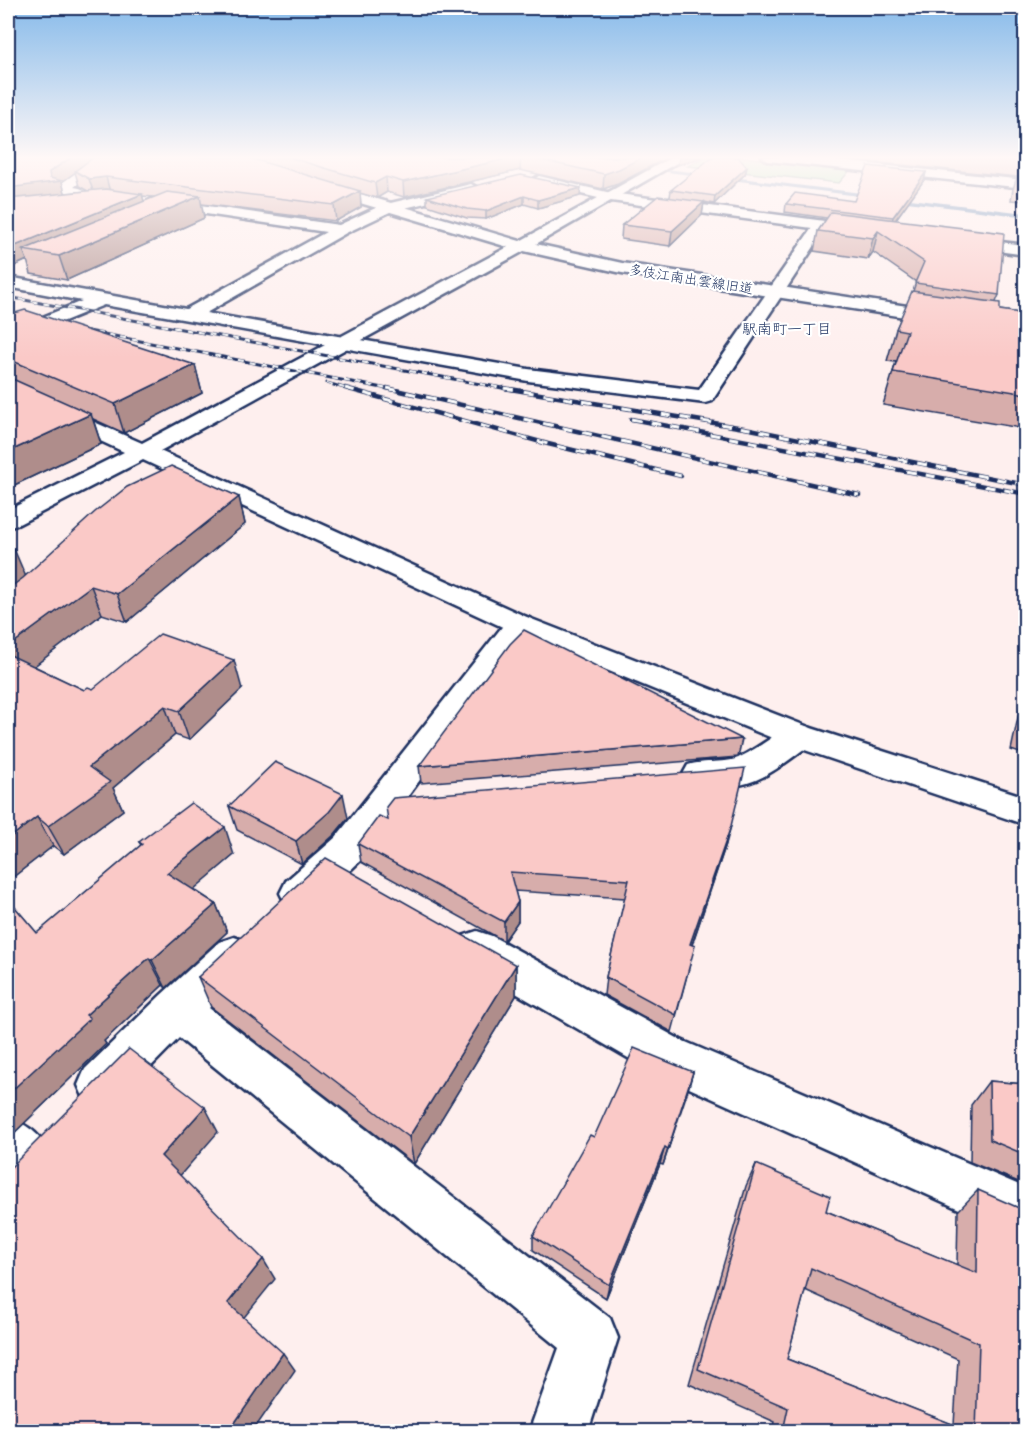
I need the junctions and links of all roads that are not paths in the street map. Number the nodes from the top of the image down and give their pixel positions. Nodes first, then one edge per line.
1 (301, 224) edge
2 (353, 224) edge
3 (444, 224) edge
4 (561, 224) edge
5 (815, 224) edge
6 (821, 225) junction
7 (855, 229) edge
8 (341, 230) junction
9 (946, 240) edge
10 (521, 246) junction
11 (1026, 250) edge
12 (11, 276) edge
13 (774, 293) junction
14 (100, 300) junction
15 (187, 315) junction
16 (1026, 330) edge
17 (8, 338) edge
18 (345, 344) junction
19 (8, 390) edge
20 (144, 452) junction
21 (8, 520) edge
22 (519, 624) junction
23 (799, 736) junction
24 (663, 778) edge
25 (430, 798) edge
26 (384, 802) junction
27 (1026, 811) edge
28 (330, 866) junction
29 (370, 889) edge
30 (441, 929) edge
31 (176, 1009) junction
32 (34, 1143) edge
33 (1026, 1214) edge
34 (558, 1431) edge

1 - 8 street
2 - 8 street
3 - 10 street, 多伎江南出雲線旧道
4 - 10 street
5 - 6 street
6 - 7 street
6 - 13 street
8 - 15 street
9 - 11 street
10 - 13 street, 多伎江南出雲線旧道
10 - 18 street
12 - 14 street
13 - 16 street, 多伎江南出雲線旧道
13 - 18 street
14 - 15 street
14 - 17 street
15 - 18 street
18 - 20 street
19 - 20 street
20 - 21 street
20 - 22 street
22 - 23 street
22 - 26 street
23 - 24 street
23 - 27 street
25 - 26 street
26 - 28 street
28 - 29 street
28 - 31 street
30 - 33 street
31 - 32 street
31 - 34 street

